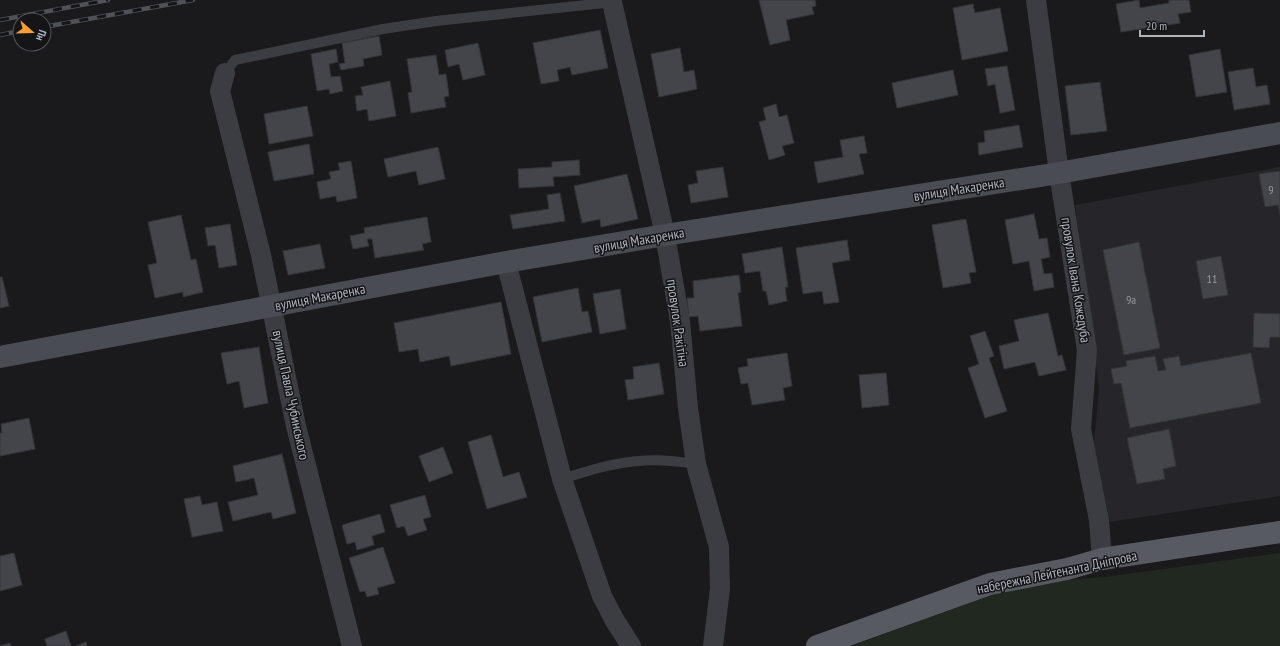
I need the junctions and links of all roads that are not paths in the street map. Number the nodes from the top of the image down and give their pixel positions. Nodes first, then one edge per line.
1 (1036, 0) edge
2 (616, 1) edge
3 (225, 73) joint
4 (1280, 133) edge
5 (1059, 173) junction
6 (664, 235) junction
7 (506, 262) junction
8 (272, 306) junction
9 (0, 357) edge
10 (696, 464) junction
11 (562, 479) junction
12 (1280, 532) edge
13 (1102, 559) junction
14 (352, 646) edge
15 (631, 646) edge
16 (713, 646) edge
17 (817, 646) edge

1 - 5 street, провулок Івана Кожедуба
2 - 3 lane
2 - 6 street, провулок Ракітіна
3 - 8 street, вулиця Павла Чубинського
4 - 5 main road, вулиця Макаренка
5 - 6 main road, вулиця Макаренка
5 - 13 street, провулок Івана Кожедуба
6 - 7 main road, вулиця Макаренка
6 - 10 street, провулок Ракітіна
7 - 8 main road, вулиця Макаренка
7 - 11 street
8 - 9 main road, вулиця Макаренка
8 - 14 street, вулиця Павла Чубинського
10 - 11 lane
10 - 16 street, провулок Ракітіна
11 - 15 street
12 - 13 main road, набережна Лейтенанта Дніпрова
13 - 17 main road, набережна Лейтенанта Дніпрова

